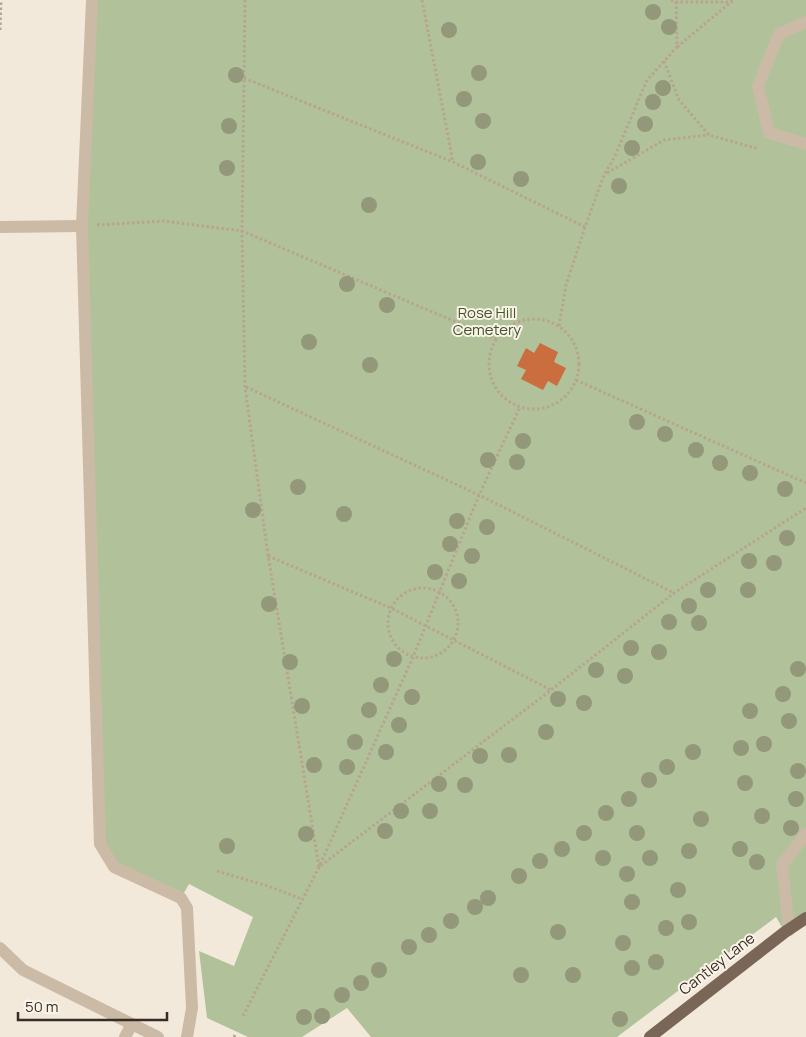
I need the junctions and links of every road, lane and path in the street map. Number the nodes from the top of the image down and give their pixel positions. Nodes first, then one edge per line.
1 (1, 0) edge
2 (92, 0) edge
3 (244, 0) edge
4 (422, 0) edge
5 (671, 0) edge
6 (676, 1) edge
7 (733, 1) edge
8 (806, 22) edge
9 (0, 30) edge
10 (677, 47) junction
11 (664, 61) junction
12 (244, 78) junction
13 (770, 133) junction
14 (709, 135) junction
15 (806, 144) edge
16 (453, 162) junction
17 (604, 175) junction
18 (82, 226) junction
19 (0, 227) edge
20 (585, 227) junction
21 (242, 230) junction
22 (559, 326) junction
23 (496, 339) junction
24 (576, 380) junction
25 (245, 387) junction
26 (520, 407) junction
27 (806, 483) edge
28 (479, 495) junction
29 (806, 508) edge
30 (268, 556) junction
31 (439, 593) junction
32 (674, 593) junction
33 (391, 608) junction
34 (426, 624) junction
35 (454, 639) junction
36 (413, 657) junction
37 (550, 690) junction
38 (806, 834) edge
39 (319, 867) junction
40 (217, 871) dead end
41 (302, 899) junction
42 (806, 918) edge
43 (789, 930) junction
44 (0, 948) edge
45 (244, 1016) dead end
46 (132, 1024) junction
47 (125, 1037) edge
48 (158, 1037) edge
49 (186, 1037) edge
50 (650, 1037) edge

1 - 9 path
2 - 18 street
3 - 12 path
4 - 16 path
5 - 6 path
6 - 7 path
6 - 10 path
7 - 10 path
8 - 13 street
10 - 11 path
11 - 14 path
11 - 17 path
12 - 16 path
12 - 21 path
13 - 14 path
13 - 15 street
14 - 17 path
16 - 20 path
17 - 20 path
18 - 19 street
18 - 21 path
18 - 49 street
20 - 22 path
21 - 23 path
21 - 25 path
22 - 23 path
22 - 24 path
23 - 26 path
24 - 26 path
24 - 27 path
25 - 28 path
25 - 30 path
26 - 28 path
28 - 31 path
28 - 32 path
29 - 32 path
30 - 33 path
30 - 39 path
31 - 33 path
31 - 34 path
31 - 35 path
32 - 37 path
33 - 34 path
33 - 36 path
34 - 35 path
34 - 36 path
35 - 36 path
35 - 37 path
36 - 39 path
37 - 39 path
38 - 43 street
39 - 41 path
40 - 41 path
41 - 45 path
42 - 43 main road, Cantley Lane
43 - 50 main road, Cantley Lane
44 - 46 street
46 - 47 street
46 - 48 street

